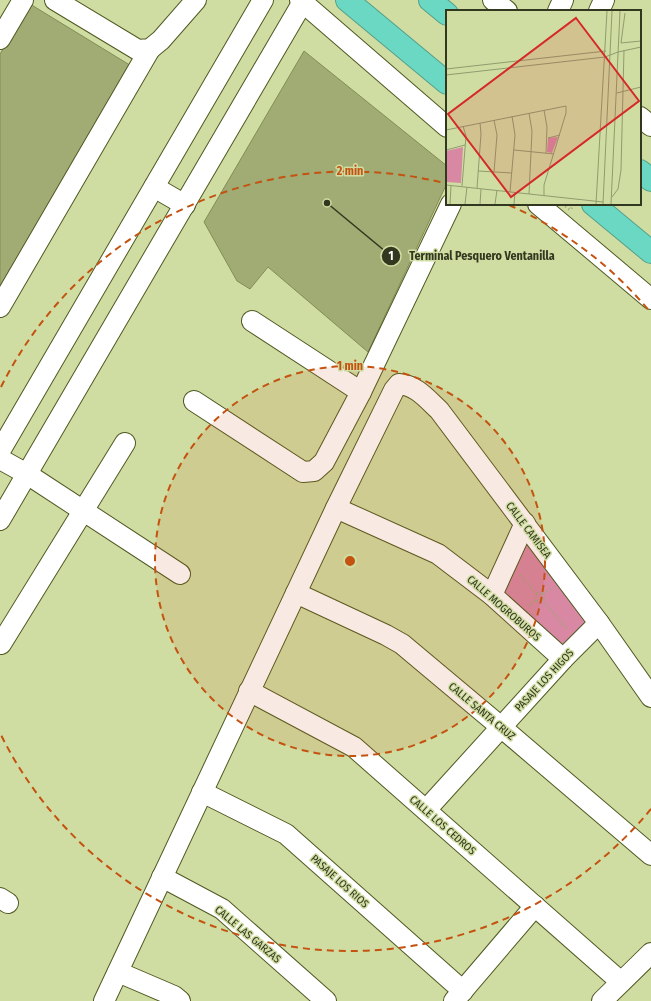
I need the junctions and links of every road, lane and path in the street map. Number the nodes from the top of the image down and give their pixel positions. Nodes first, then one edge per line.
1 (23, 0) edge
2 (55, 0) edge
3 (196, 0) edge
4 (263, 0) edge
5 (347, 0) edge
6 (430, 0) edge
7 (493, 0) edge
8 (563, 0) edge
9 (604, 0) edge
10 (302, 1) edge
11 (506, 10) edge
12 (558, 10) edge
13 (599, 10) edge
14 (446, 13) edge
15 (0, 40) edge
16 (150, 48) junction
17 (446, 82) edge
18 (641, 118) edge
19 (446, 126) edge
20 (651, 126) edge
21 (641, 172) edge
22 (651, 180) edge
23 (154, 187) junction
24 (185, 205) junction
25 (451, 205) edge
26 (539, 205) edge
27 (563, 205) edge
28 (573, 205) edge
29 (594, 205) edge
30 (651, 252) edge
31 (651, 299) edge
32 (0, 307) edge
33 (252, 321) dead end
34 (361, 392) junction
35 (194, 401) dead end
36 (125, 444) dead end
37 (0, 451) edge
38 (0, 458) edge
39 (27, 474) junction
40 (336, 508) junction
41 (83, 511) junction
42 (0, 520) edge
43 (525, 523) junction
44 (518, 573) dead end
45 (180, 574) dead end
46 (296, 593) junction
47 (536, 594) junction
48 (492, 595) junction
49 (542, 600) junction
50 (598, 623) junction
51 (571, 634) dead end
52 (0, 644) edge
53 (563, 659) junction
54 (250, 691) junction
55 (651, 697) edge
56 (501, 727) junction
57 (202, 792) junction
58 (426, 810) junction
59 (651, 855) edge
60 (162, 877) junction
61 (535, 906) junction
62 (648, 962) edge
63 (118, 972) junction
64 (621, 982) junction
65 (459, 996) edge
66 (104, 1001) edge
67 (180, 1001) edge
68 (326, 1001) edge
69 (602, 1001) edge

1 - 15 street
2 - 16 street
3 - 16 street
4 - 23 street
5 - 17 highway
6 - 14 highway
7 - 11 street
8 - 12 street
9 - 13 street
10 - 19 street
10 - 24 street
16 - 32 street
18 - 20 street
21 - 22 highway
23 - 24 street
23 - 37 street
24 - 39 street
25 - 34 street
26 - 31 street
27 - 28 path, bridge
29 - 30 highway
33 - 34 street
34 - 35 street
36 - 41 street
38 - 39 street
39 - 41 street
39 - 42 street
40 - 43 street, CALLE CAMISEA
40 - 46 street
40 - 48 street, CALLE MOGROBUROS
41 - 45 street
41 - 52 street
43 - 48 street
43 - 50 street, CALLE CAMISEA
44 - 47 path
46 - 54 street
46 - 56 street, CALLE SANTA CRUZ
47 - 49 path
47 - 49 path
48 - 53 street, CALLE MOGROBUROS
49 - 51 path
50 - 53 street, PASAJE LOS HIGOS
50 - 55 street, CALLE CAMISEA
53 - 56 street, PASAJE LOS HIGOS
54 - 57 street
54 - 58 street, CALLE LOS CEDROS
56 - 58 street, PASAJE LOS HIGOS
56 - 59 street, CALLE SANTA CRUZ
57 - 60 street
57 - 65 street, PASAJE LOS RIOS
58 - 61 street, CALLE LOS CEDROS
60 - 63 street
60 - 68 street, CALLE LAS GARZAS
61 - 64 street, CALLE LOS CEDROS
61 - 65 street
62 - 64 street
63 - 66 street
63 - 67 street
64 - 69 street

